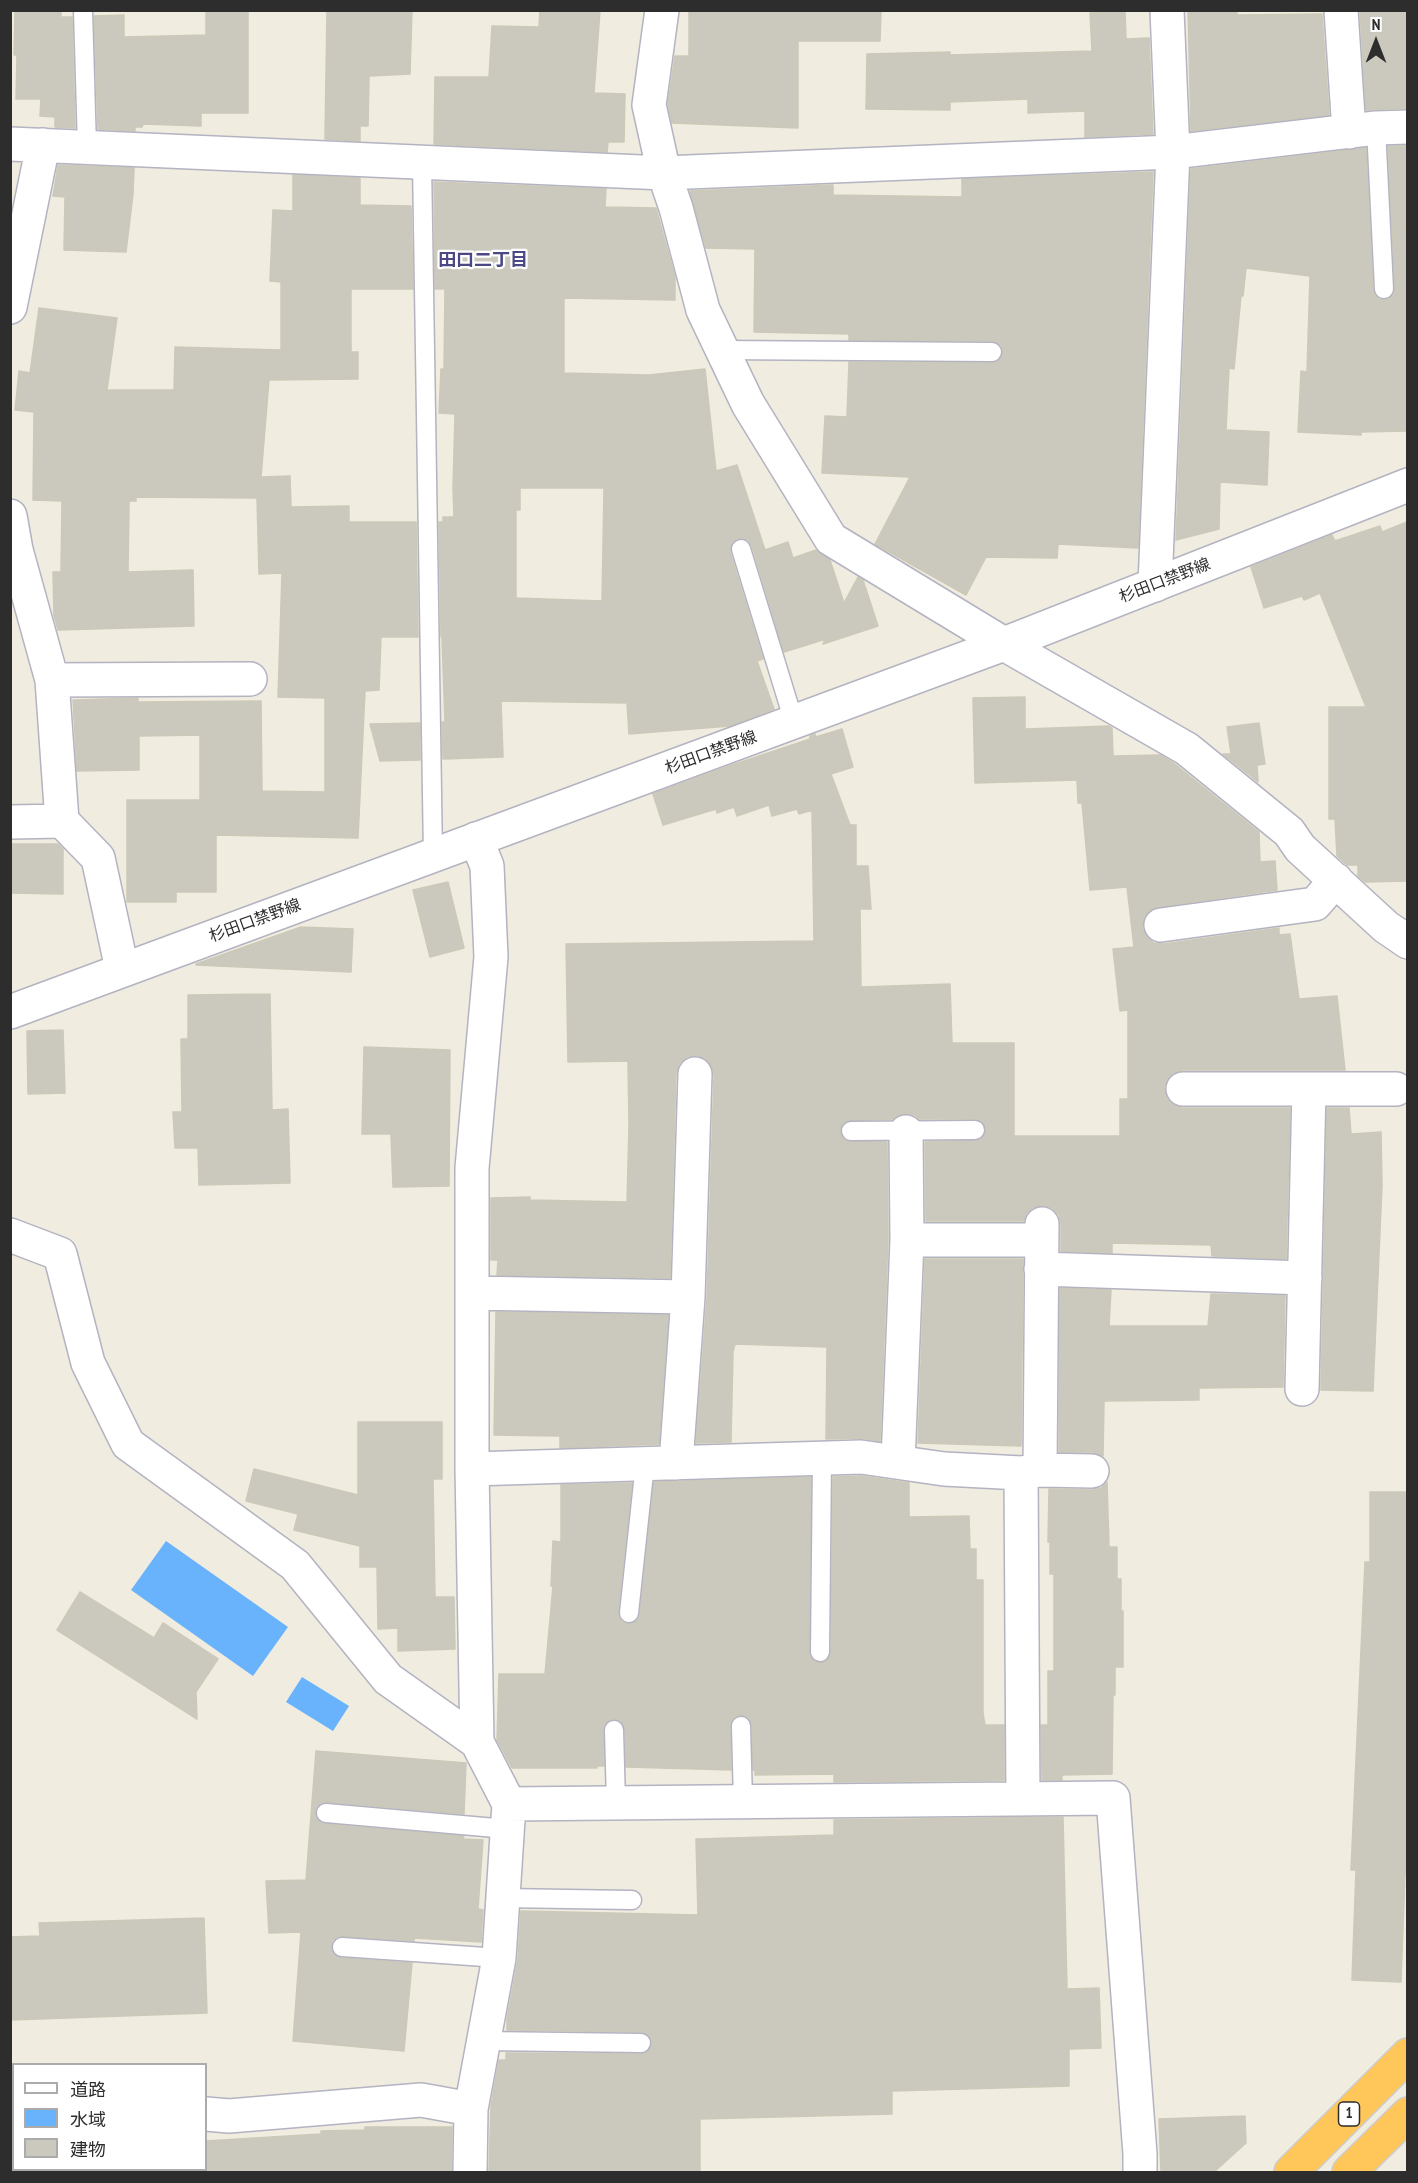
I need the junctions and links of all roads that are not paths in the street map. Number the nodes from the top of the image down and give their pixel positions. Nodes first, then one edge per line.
1 (83, 10) edge
2 (662, 10) edge
3 (1167, 10) edge
4 (1341, 10) edge
5 (1377, 129) edge
6 (10, 144) edge
7 (43, 145) junction
8 (87, 147) junction
9 (1173, 152) junction
10 (422, 162) junction
11 (664, 173) junction
12 (1384, 290) dead end
13 (10, 307) edge
14 (722, 350) junction
15 (992, 352) dead end
16 (1407, 485) edge
17 (10, 516) edge
18 (741, 549) dead end
19 (1155, 585) junction
20 (1004, 644) junction
21 (250, 679) dead end
22 (52, 680) junction
23 (794, 722) junction
24 (62, 821) junction
25 (10, 822) edge
26 (476, 839) junction
27 (433, 856) junction
28 (1336, 880) junction
29 (1161, 925) dead end
30 (1407, 942) edge
31 (123, 969) junction
32 (10, 1012) edge
33 (695, 1074) dead end
34 (1183, 1089) dead end
35 (1309, 1089) junction
36 (1396, 1089) dead end
37 (975, 1130) dead end
38 (851, 1131) dead end
39 (906, 1132) junction
40 (10, 1235) edge
41 (907, 1240) junction
42 (1041, 1244) junction
43 (1305, 1278) junction
44 (472, 1293) junction
45 (688, 1297) junction
46 (1302, 1389) dead end
47 (822, 1458) junction
48 (898, 1462) junction
49 (660, 1463) junction
50 (472, 1469) junction
51 (1030, 1471) junction
52 (1092, 1471) dead end
53 (629, 1613) dead end
54 (820, 1652) dead end
55 (741, 1726) dead end
56 (614, 1730) dead end
57 (477, 1742) junction
58 (1023, 1798) junction
59 (743, 1802) junction
60 (616, 1803) junction
61 (326, 1813) dead end
62 (508, 1817) junction
63 (502, 1898) junction
64 (632, 1900) dead end
65 (342, 1947) dead end
66 (498, 1958) junction
67 (483, 2041) junction
68 (641, 2043) dead end
69 (1407, 2055) edge
70 (471, 2109) junction
71 (207, 2114) edge
72 (1407, 2114) edge
73 (470, 2172) edge
74 (1140, 2172) edge
75 (1291, 2172) edge
76 (1349, 2172) edge

1 - 8 lane
2 - 11 street
3 - 9 street
4 - 5 street
5 - 9 street
5 - 12 lane
6 - 7 street
7 - 8 street
7 - 13 street
8 - 10 street
9 - 11 street
9 - 19 street
10 - 11 street
10 - 27 lane
11 - 14 street
14 - 15 lane
14 - 20 street
16 - 19 street, 杉田口禁野線
17 - 22 street
18 - 23 lane
19 - 20 street, 杉田口禁野線
20 - 23 street, 杉田口禁野線
20 - 28 street
21 - 22 street
22 - 24 street
23 - 26 street, 杉田口禁野線
24 - 25 street
24 - 31 street
26 - 27 street, 杉田口禁野線
26 - 44 street
27 - 31 street, 杉田口禁野線
28 - 29 street
28 - 30 street
31 - 32 street, 杉田口禁野線
33 - 45 street
34 - 35 street
35 - 36 street
35 - 43 street
37 - 39 lane
38 - 39 lane
39 - 41 street
40 - 57 street
41 - 42 street
41 - 48 street
42 - 43 street
42 - 51 street
43 - 46 street
44 - 45 street
44 - 50 street
45 - 49 street
47 - 48 street
47 - 49 street
47 - 54 lane
48 - 51 street
49 - 50 street
49 - 53 lane
50 - 57 street
51 - 52 street
51 - 58 street
55 - 59 lane
56 - 60 lane
57 - 62 street
58 - 59 street
58 - 74 street
59 - 60 street
60 - 62 street
61 - 62 lane
62 - 63 street
63 - 64 lane
63 - 66 street
65 - 66 lane
66 - 67 street
67 - 68 lane
67 - 70 street
69 - 75 highway, 1
70 - 71 street
70 - 73 street
72 - 76 highway

